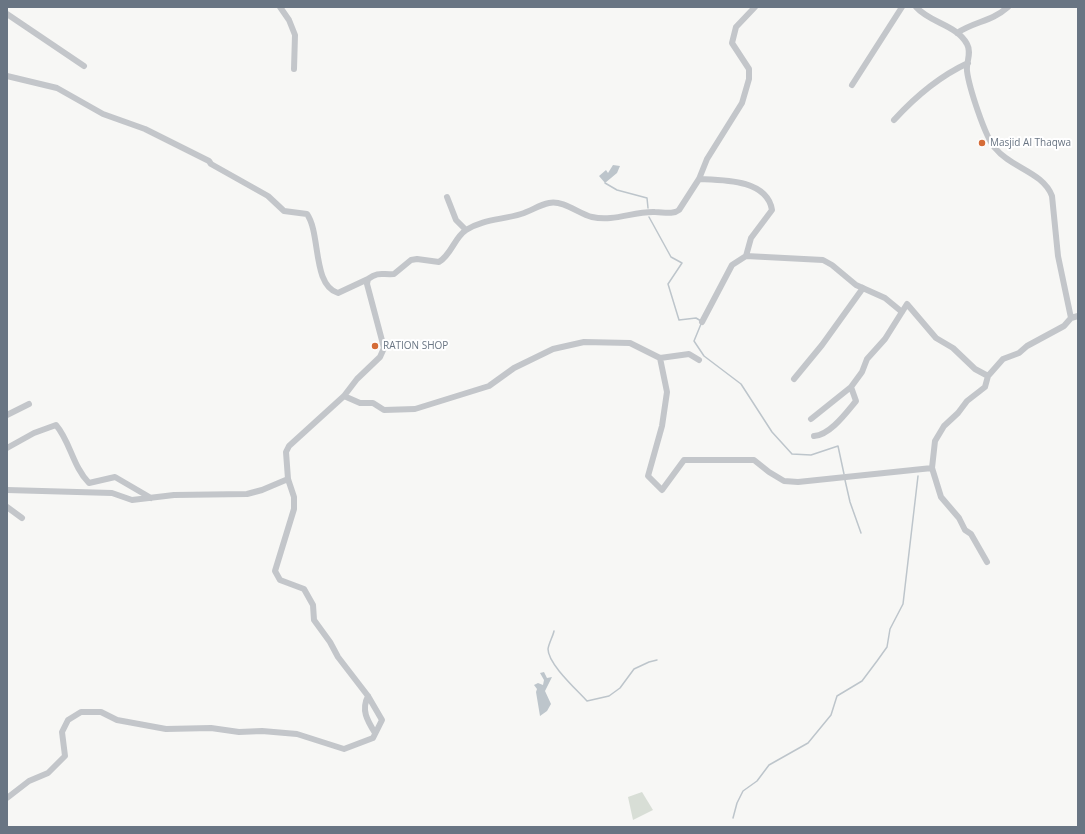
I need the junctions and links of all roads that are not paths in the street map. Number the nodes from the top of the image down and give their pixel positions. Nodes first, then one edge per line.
1 (280, 7) edge
2 (755, 7) edge
3 (902, 7) edge
4 (916, 7) edge
5 (1008, 7) edge
6 (7, 14) edge
7 (957, 33) junction
8 (968, 63) junction
9 (84, 66) dead end
10 (294, 70) dead end
11 (7, 76) edge
12 (852, 85) dead end
13 (894, 120) dead end
14 (698, 179) junction
15 (447, 197) dead end
16 (466, 230) junction
17 (746, 256) junction
18 (368, 279) junction
19 (863, 288) junction
20 (902, 312) junction
21 (1075, 317) edge
22 (702, 322) dead end
23 (660, 358) junction
24 (699, 360) dead end
25 (988, 376) junction
26 (794, 379) dead end
27 (851, 387) junction
28 (344, 396) junction
29 (29, 404) dead end
30 (7, 415) edge
31 (811, 419) dead end
32 (814, 436) dead end
33 (8, 444) edge
34 (932, 468) junction
35 (288, 479) junction
36 (7, 490) edge
37 (151, 498) junction
38 (7, 507) edge
39 (22, 518) dead end
40 (988, 562) dead end
41 (368, 696) junction
42 (375, 733) junction
43 (7, 798) edge

1 - 10 street
2 - 14 street
3 - 12 street
4 - 7 street
5 - 7 street
6 - 9 street
7 - 8 street
8 - 13 street
8 - 21 street
11 - 18 street
14 - 16 street
14 - 17 street
15 - 16 street
16 - 18 street
17 - 19 street
17 - 22 street
18 - 28 street
19 - 20 street
19 - 26 street
20 - 25 street
20 - 27 street
21 - 25 street
23 - 24 street
23 - 28 street
23 - 34 street
25 - 34 street
27 - 31 street
27 - 32 street
28 - 35 street
29 - 30 street
33 - 37 street
34 - 40 street
35 - 37 street
35 - 41 street
36 - 37 street
38 - 39 street
41 - 42 street
41 - 42 street
42 - 43 street

